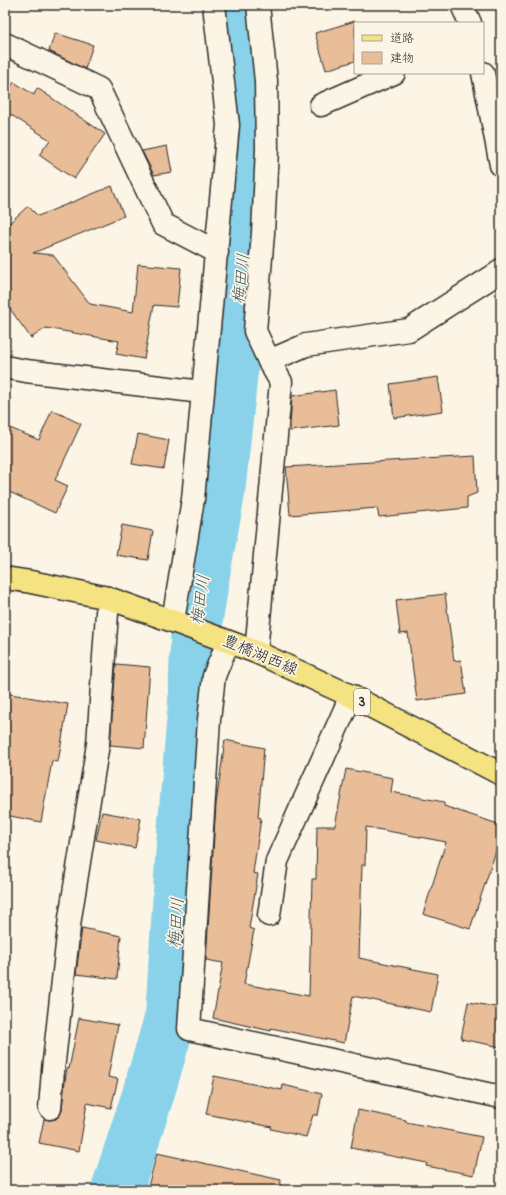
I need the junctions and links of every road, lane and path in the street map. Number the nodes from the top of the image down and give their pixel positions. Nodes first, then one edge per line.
1 (214, 5) edge
2 (258, 5) edge
3 (462, 5) edge
4 (470, 22) edge
5 (5, 44) edge
6 (392, 74) edge
7 (483, 74) edge
8 (320, 105) dead end
9 (501, 165) edge
10 (217, 252) junction
11 (501, 270) edge
12 (269, 361) junction
13 (5, 367) edge
14 (202, 392) junction
15 (5, 578) edge
16 (108, 598) junction
17 (177, 622) junction
18 (223, 640) junction
19 (256, 652) junction
20 (351, 696) junction
21 (501, 774) edge
22 (269, 915) dead end
23 (501, 1097) edge
24 (50, 1108) dead end

1 - 10 street
2 - 12 street
3 - 4 street
5 - 10 street
6 - 8 street
7 - 9 street
10 - 14 street
11 - 12 street
12 - 19 street
13 - 14 street
14 - 17 street
15 - 16 main road, 豊橋湖西線 / 3
16 - 17 main road, 豊橋湖西線 / 3
16 - 24 street
17 - 18 main road, 豊橋湖西線 / 3
18 - 19 main road, 豊橋湖西線 / 3
18 - 23 street
19 - 20 main road, 豊橋湖西線 / 3
20 - 21 main road, 豊橋湖西線 / 3
20 - 22 street

